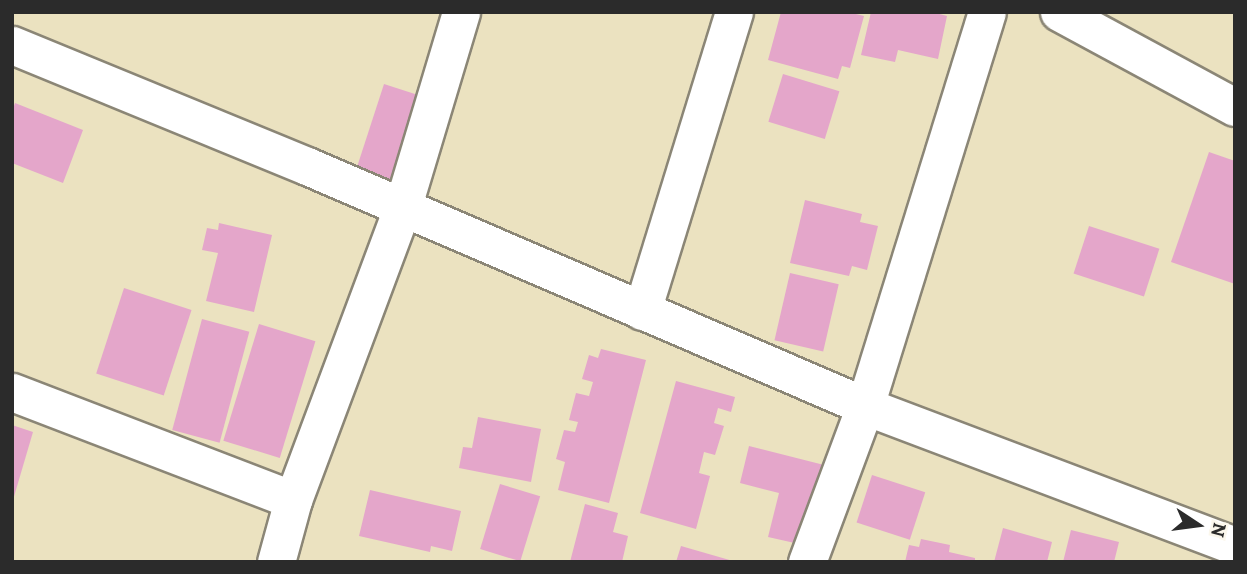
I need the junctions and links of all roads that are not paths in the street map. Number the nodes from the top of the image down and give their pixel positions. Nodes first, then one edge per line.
1 (461, 12) edge
2 (734, 12) edge
3 (987, 12) edge
4 (1059, 12) edge
5 (12, 45) edge
6 (1235, 107) edge
7 (402, 209) junction
8 (642, 311) junction
9 (12, 392) edge
10 (865, 406) junction
11 (293, 500) junction
12 (1235, 546) edge
13 (276, 562) edge
14 (807, 562) edge

1 - 7 street
2 - 8 street
3 - 10 street
4 - 6 street
5 - 7 street
7 - 8 street
7 - 11 street
8 - 10 street
9 - 11 street
10 - 12 street
10 - 14 street
11 - 13 street

